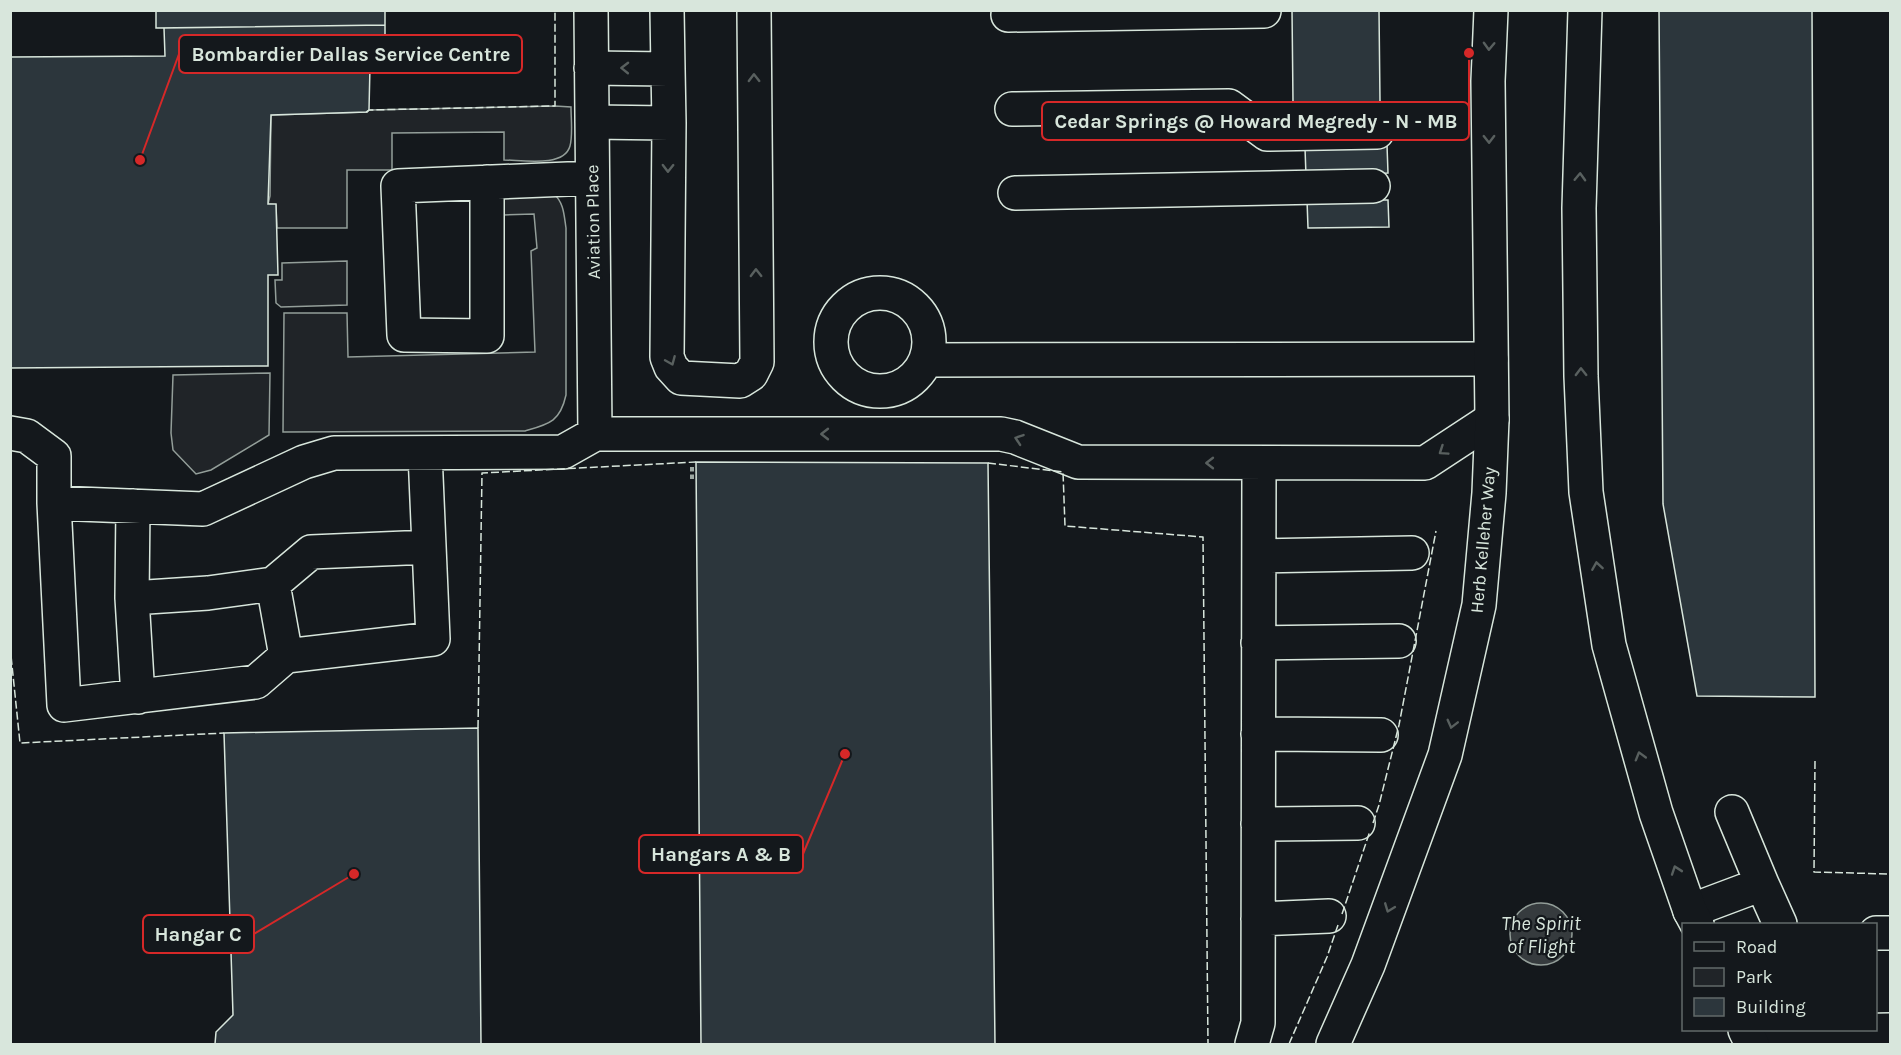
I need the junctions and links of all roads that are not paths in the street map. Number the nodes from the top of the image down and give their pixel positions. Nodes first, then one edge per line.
1 (591, 10) edge
2 (667, 10) edge
3 (754, 10) edge
4 (1491, 10) edge
5 (1585, 10) edge
6 (1264, 11) edge
7 (1008, 15) dead end
8 (591, 68) junction
9 (668, 69) junction
10 (1012, 109) dead end
11 (592, 122) junction
12 (669, 123) junction
13 (1377, 132) dead end
14 (592, 178) junction
15 (487, 182) junction
16 (1373, 186) dead end
17 (1015, 193) dead end
18 (1491, 359) junction
19 (926, 360) dead end
20 (1492, 419) junction
21 (10, 433) edge
22 (605, 434) junction
23 (425, 453) junction
24 (1259, 463) junction
25 (54, 503) junction
26 (133, 506) junction
27 (429, 547) junction
28 (1412, 553) dead end
29 (1258, 556) junction
30 (273, 584) junction
31 (132, 598) junction
32 (1399, 641) dead end
33 (1258, 643) junction
34 (286, 656) junction
35 (138, 697) junction
36 (1258, 734) junction
37 (1381, 735) dead end
38 (1732, 812) dead end
39 (1358, 823) dead end
40 (1258, 824) junction
41 (1762, 884) junction
42 (1329, 916) dead end
43 (1693, 918) edge
44 (1258, 919) junction
45 (1780, 923) edge
46 (1866, 1031) edge
47 (1748, 1036) edge
48 (1252, 1044) edge
49 (1333, 1044) edge

1 - 8 main road, Aviation Place
2 - 9 main road
12 -> 3 main road
4 -> 18 main road, Herb Kelleher Way
43 -> 5 main road
6 - 7 main road
9 -> 8 main road
8 - 11 main road, Aviation Place
9 - 12 main road
10 - 13 main road
11 - 12 main road
11 - 14 main road, Aviation Place
14 - 15 main road
14 - 22 main road, Aviation Place
15 - 15 main road
16 - 17 main road
18 - 19 main road
18 - 20 main road, Herb Kelleher Way
20 -> 24 main road
20 -> 49 main road, Herb Kelleher Way
21 - 25 main road
22 - 23 main road
24 -> 22 main road
23 - 26 main road
23 - 27 main road
24 - 29 main road
25 - 26 main road
25 - 35 main road
26 - 31 main road
27 - 30 main road
27 - 34 main road
28 - 29 main road
29 - 33 main road
30 - 31 main road
30 - 34 main road
31 - 35 main road
32 - 33 main road
33 - 36 main road
34 - 35 main road
36 - 37 main road
36 - 40 main road
38 - 41 main road
39 - 40 main road
40 - 44 main road
41 - 43 main road
41 - 45 main road
42 - 44 main road
44 - 48 main road
46 - 47 main road

